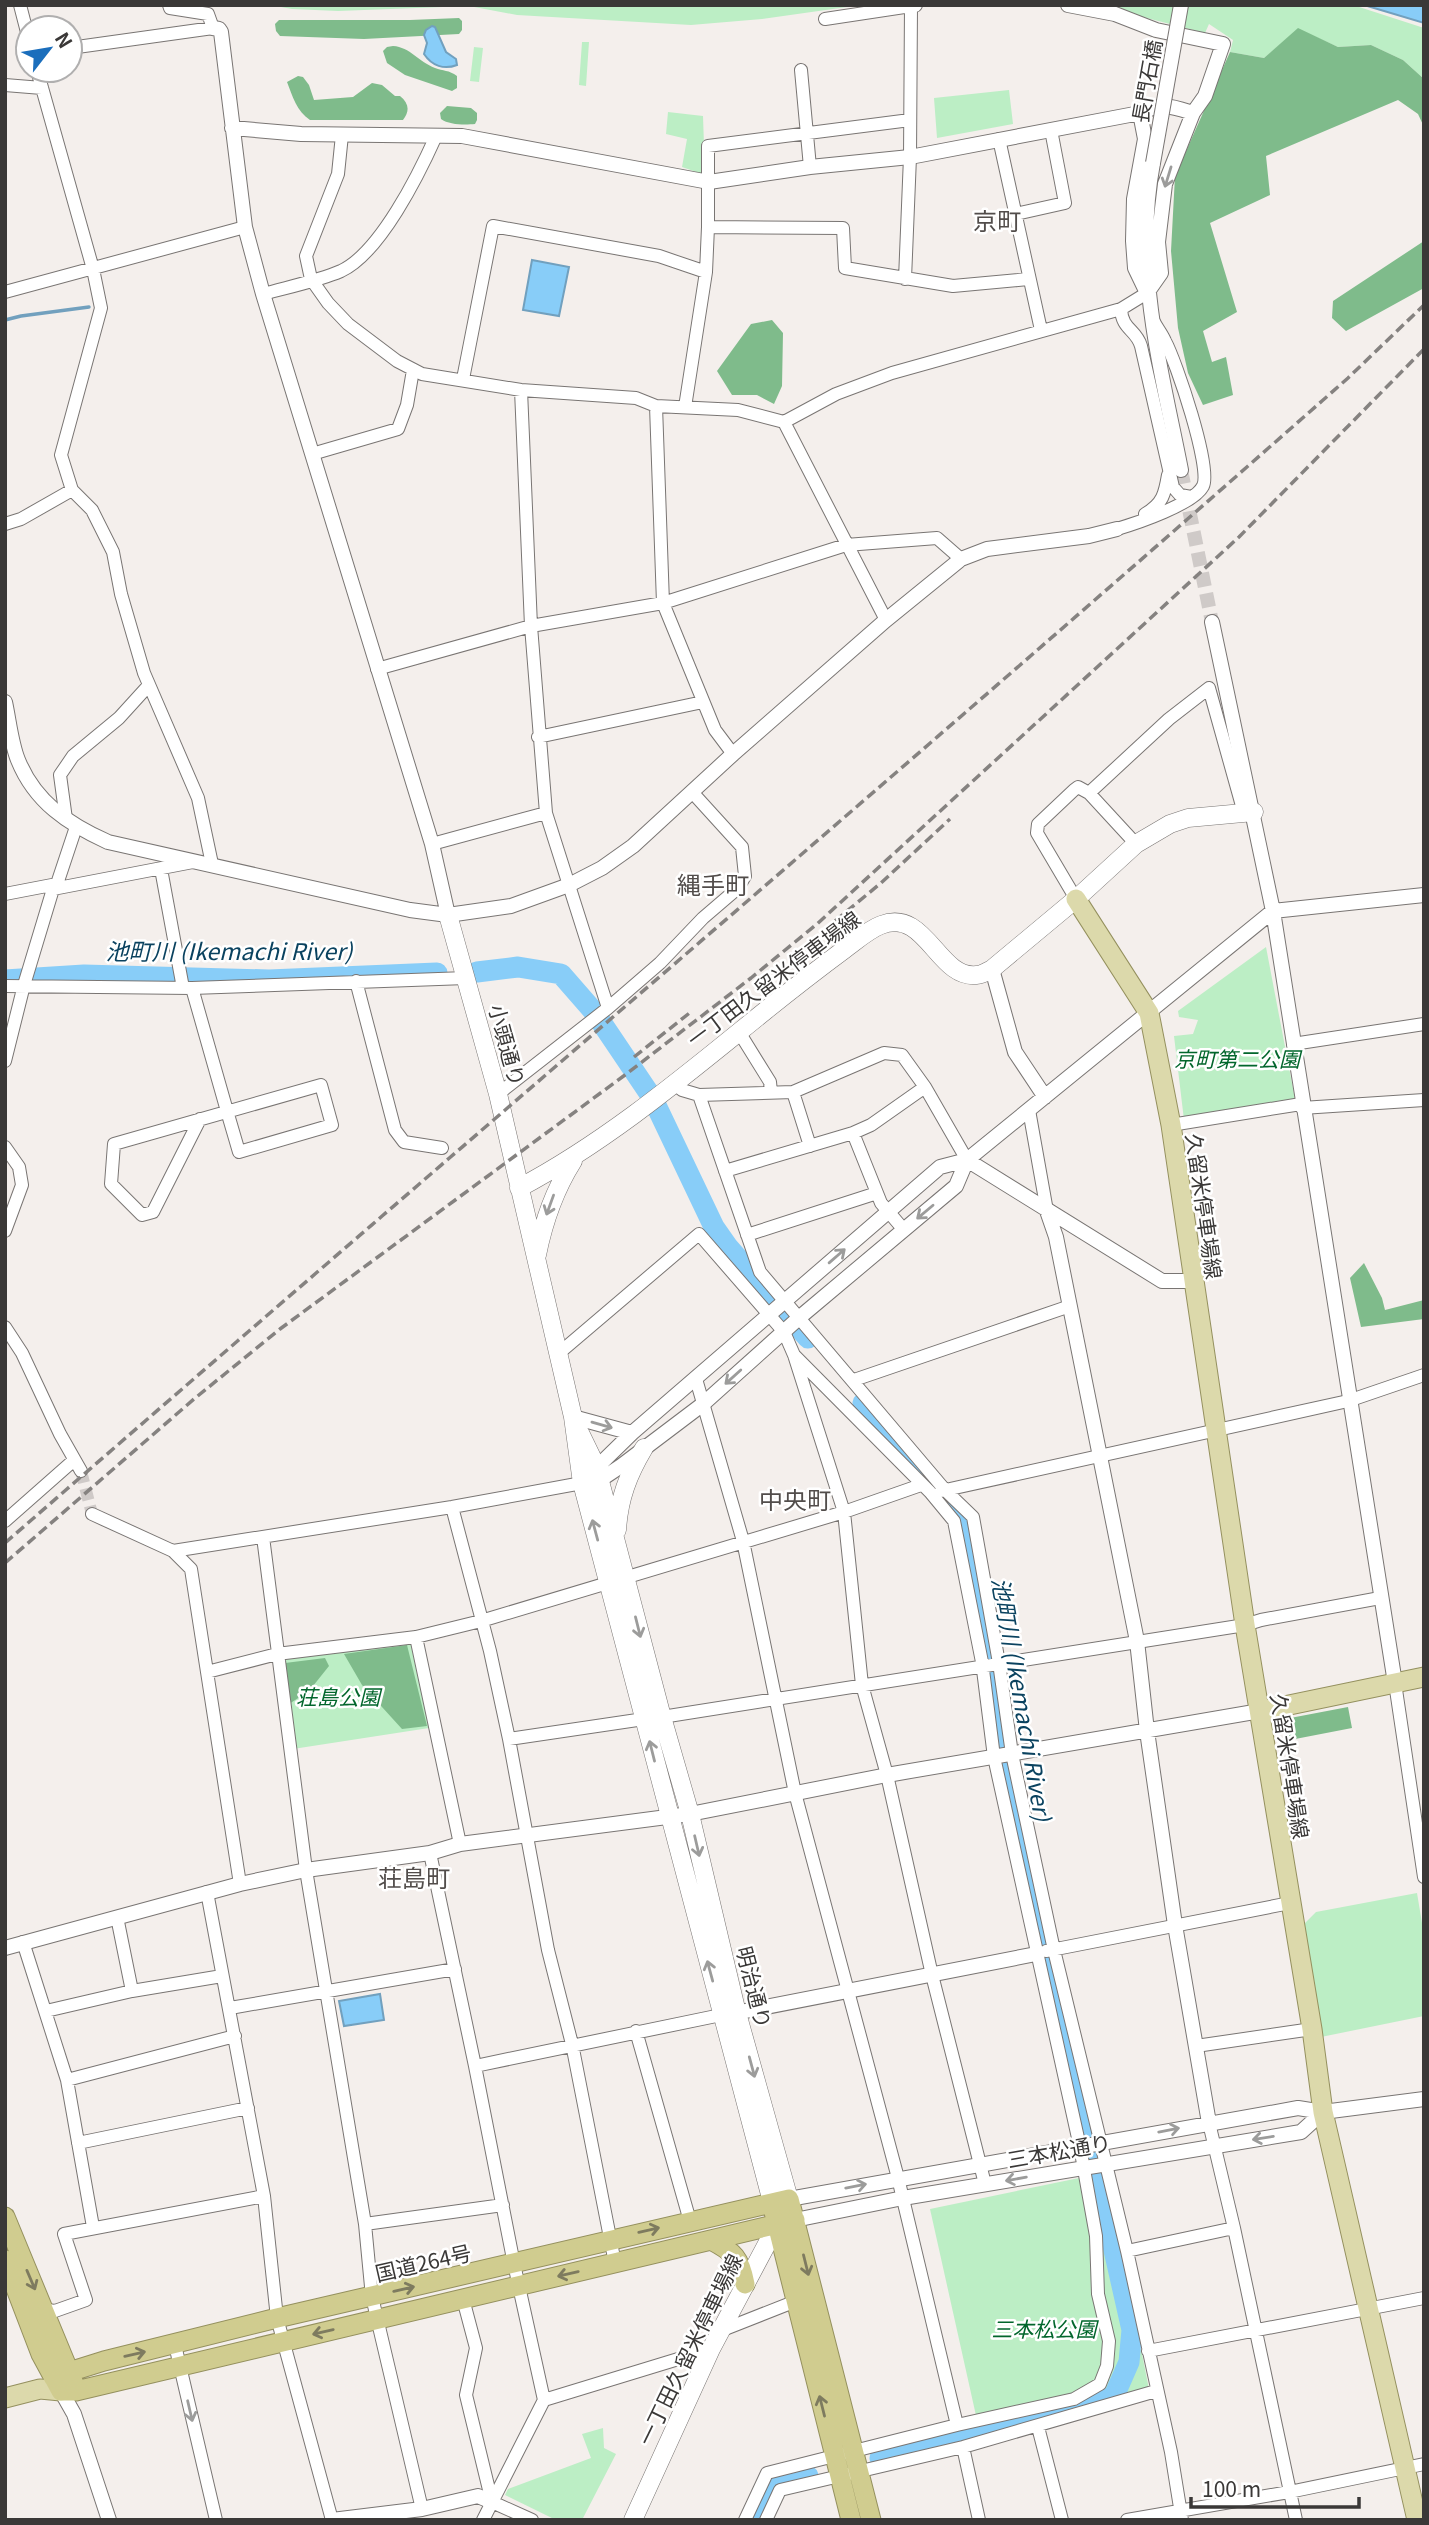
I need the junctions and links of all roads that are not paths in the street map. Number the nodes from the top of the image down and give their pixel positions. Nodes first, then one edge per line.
1 (169, 5) edge
2 (1068, 5) edge
3 (1181, 5) edge
4 (913, 6) edge
5 (825, 19) dead end
6 (213, 28) junction
7 (84, 46) edge
8 (801, 70) dead end
9 (40, 84) edge
10 (5, 85) edge
11 (41, 88) junction
12 (1140, 113) junction
13 (1193, 113) junction
14 (910, 120) junction
15 (232, 128) junction
16 (1051, 130) junction
17 (807, 132) junction
18 (342, 135) junction
19 (436, 136) junction
20 (999, 139) junction
21 (910, 157) junction
22 (810, 167) junction
23 (709, 182) junction
24 (1016, 214) junction
25 (245, 227) junction
26 (708, 227) junction
27 (93, 270) junction
28 (706, 272) junction
29 (311, 279) junction
30 (905, 279) junction
31 (1028, 279) junction
32 (5, 292) edge
33 (1147, 293) junction
34 (263, 294) junction
35 (1121, 309) junction
36 (1152, 319) junction
37 (1041, 330) junction
38 (414, 370) junction
39 (463, 379) junction
40 (522, 390) junction
41 (656, 406) junction
42 (685, 407) junction
43 (784, 422) junction
44 (313, 454) junction
45 (1175, 469) junction
46 (72, 490) junction
47 (1191, 497) junction
48 (5, 524) edge
49 (1117, 529) junction
50 (846, 545) junction
51 (961, 559) junction
52 (663, 603) junction
53 (886, 620) junction
54 (1212, 622) tunnel mouth
55 (531, 626) junction
56 (377, 669) junction
57 (149, 685) junction
58 (5, 702) edge
59 (703, 702) junction
60 (538, 737) junction
61 (733, 754) junction
62 (11, 760) edge
63 (692, 792) junction
64 (1089, 793) junction
65 (546, 813) junction
66 (1249, 813) junction
67 (71, 823) junction
68 (432, 844) junction
69 (1136, 844) junction
70 (204, 863) junction
71 (161, 869) junction
72 (569, 885) junction
73 (55, 886) junction
74 (5, 894) edge
75 (1424, 895) edge
76 (1076, 899) junction
77 (1273, 911) junction
78 (448, 915) junction
79 (992, 969) junction
80 (466, 978) junction
81 (356, 981) junction
82 (24, 985) junction
83 (5, 986) edge
84 (188, 988) junction
85 (608, 1008) junction
86 (1149, 1013) junction
87 (1424, 1024) edge
88 (738, 1032) junction
89 (8, 1042) edge
90 (1293, 1044) junction
91 (5, 1060) edge
92 (670, 1086) junction
93 (925, 1087) junction
94 (771, 1092) junction
95 (793, 1092) junction
96 (498, 1094) junction
97 (699, 1095) junction
98 (1045, 1097) junction
99 (1424, 1100) edge
100 (1302, 1106) junction
101 (1029, 1110) junction
102 (227, 1111) junction
103 (200, 1119) junction
104 (1171, 1125) junction
105 (853, 1133) junction
106 (810, 1146) junction
107 (5, 1147) edge
108 (442, 1149) dead end
109 (576, 1155) junction
110 (967, 1160) junction
111 (725, 1171) junction
112 (519, 1188) junction
113 (877, 1193) junction
114 (1047, 1211) junction
115 (889, 1212) junction
116 (904, 1230) junction
117 (5, 1231) edge
118 (747, 1235) junction
119 (536, 1260) junction
120 (1193, 1281) junction
121 (786, 1300) junction
122 (1070, 1306) junction
123 (770, 1314) junction
124 (800, 1317) junction
125 (5, 1327) edge
126 (784, 1332) junction
127 (558, 1354) junction
128 (794, 1355) junction
129 (1424, 1375) edge
130 (696, 1379) junction
131 (854, 1380) junction
132 (1349, 1401) junction
133 (704, 1404) junction
134 (573, 1417) junction
135 (1216, 1432) junction
136 (632, 1433) junction
137 (645, 1448) junction
138 (1098, 1455) junction
139 (593, 1476) junction
140 (926, 1489) junction
141 (945, 1490) junction
142 (452, 1507) junction
143 (844, 1512) junction
144 (92, 1514) dead end
145 (5, 1521) edge
146 (262, 1536) junction
147 (616, 1541) junction
148 (743, 1541) junction
149 (173, 1551) junction
150 (618, 1581) junction
151 (1380, 1598) junction
152 (481, 1621) junction
153 (1245, 1625) junction
154 (416, 1637) junction
155 (1137, 1642) junction
156 (277, 1654) junction
157 (999, 1663) junction
158 (982, 1667) junction
159 (207, 1672) junction
160 (1424, 1676) edge
161 (1395, 1683) junction
162 (862, 1685) junction
163 (775, 1700) junction
164 (1260, 1711) junction
165 (653, 1718) junction
166 (1147, 1731) junction
167 (509, 1739) junction
168 (1012, 1754) junction
169 (994, 1758) junction
170 (887, 1775) junction
171 (794, 1793) junction
172 (690, 1814) junction
173 (669, 1817) junction
174 (528, 1836) junction
175 (460, 1844) junction
176 (430, 1853) junction
177 (306, 1870) junction
178 (1424, 1877) edge
179 (240, 1884) junction
180 (207, 1892) junction
181 (1290, 1903) junction
182 (117, 1917) junction
183 (1175, 1925) junction
184 (23, 1942) junction
185 (5, 1948) edge
186 (1054, 1950) junction
187 (1036, 1954) junction
188 (455, 1969) junction
189 (932, 1975) junction
190 (222, 1976) junction
191 (132, 1991) junction
192 (327, 1991) junction
193 (848, 1991) junction
194 (230, 2008) junction
195 (46, 2011) junction
196 (729, 2014) junction
197 (1311, 2029) junction
198 (636, 2031) junction
199 (235, 2036) junction
200 (572, 2045) junction
201 (1196, 2046) junction
202 (475, 2066) junction
203 (67, 2080) junction
204 (1424, 2099) edge
205 (248, 2108) junction
206 (1323, 2112) junction
207 (1209, 2123) junction
208 (78, 2143) junction
209 (1102, 2143) junction
210 (1214, 2146) junction
211 (1080, 2147) junction
212 (1107, 2163) junction
213 (979, 2164) junction
214 (1083, 2167) junction
215 (898, 2178) junction
216 (985, 2184) junction
217 (264, 2196) junction
218 (903, 2198) junction
219 (780, 2200) junction
220 (503, 2205) junction
221 (5, 2217) edge
222 (690, 2221) junction
223 (786, 2222) junction
224 (365, 2224) junction
225 (93, 2227) junction
226 (1234, 2228) junction
227 (611, 2239) junction
228 (711, 2241) junction
229 (1126, 2252) junction
230 (5, 2260) edge
231 (615, 2263) junction
232 (513, 2264) junction
233 (745, 2284) junction
234 (519, 2286) junction
235 (372, 2297) junction
236 (1424, 2298) edge
237 (463, 2299) junction
238 (796, 2301) junction
239 (1370, 2308) junction
240 (34, 2311) junction
241 (277, 2318) junction
242 (377, 2319) junction
243 (720, 2331) junction
244 (1255, 2331) junction
245 (283, 2341) junction
246 (174, 2345) junction
247 (711, 2349) junction
248 (1148, 2351) junction
249 (180, 2366) junction
250 (60, 2384) junction
251 (1156, 2391) junction
252 (5, 2398) edge
253 (544, 2400) junction
254 (957, 2425) junction
255 (1038, 2427) junction
256 (963, 2447) junction
257 (844, 2454) junction
258 (1415, 2465) edge
259 (849, 2476) junction
260 (1289, 2492) junction
261 (492, 2502) junction
262 (422, 2509) junction
263 (1181, 2514) edge
264 (109, 2520) edge
265 (216, 2520) edge
266 (332, 2520) edge
267 (483, 2520) edge
268 (532, 2520) edge
269 (633, 2520) edge
270 (745, 2520) edge
271 (766, 2520) edge
272 (850, 2520) edge
273 (871, 2520) edge
274 (979, 2520) edge
275 (1062, 2520) edge
276 (1127, 2520) edge
277 (1296, 2520) edge
278 (1418, 2520) edge

1 - 6 street
2 - 13 street
3 - 33 street, 長門石橋, bridge
4 - 5 street
4 - 14 street
6 - 7 street
6 - 15 street
8 - 17 street
9 - 11 street
10 - 11 street
11 - 27 street
12 - 13 street
12 - 16 street
12 - 33 street
13 -> 33 street
14 - 17 street
14 - 21 street
15 - 18 street
15 - 25 street
16 - 20 street
16 - 24 street
17 - 22 street
17 - 23 street
18 - 19 street
18 - 29 street
19 - 23 street
19 - 29 street
20 - 21 street
20 - 24 street
21 - 22 street
21 - 30 street
22 - 23 street
23 - 26 street
24 - 31 street
25 - 27 street
25 - 34 street
26 - 28 street
26 - 30 street
27 - 32 street
27 - 46 street
28 - 39 street
28 - 42 street
29 - 34 street
29 - 38 street
30 - 31 street
31 - 37 street
33 - 35 street
33 - 36 street
34 - 44 street
35 - 37 street
35 - 45 street
36 - 45 street
36 - 47 street
37 - 43 street
38 - 39 street
38 - 44 street
39 - 40 street
40 - 41 street
40 - 55 street
41 - 42 street
41 - 52 street
42 - 43 street
43 - 50 street
44 - 56 street
45 - 47 street
45 - 49 street
46 - 48 street
46 - 57 street
47 - 49 street
49 - 51 street
50 - 51 street
50 - 52 street
50 - 53 street
51 - 53 street
52 - 55 street
52 - 59 street
53 - 61 street
54 - 66 street
55 - 56 street
55 - 60 street
56 - 68 street
57 - 67 street
57 - 70 street
58 - 62 street
59 - 60 street
59 - 61 street
60 - 65 street
61 - 63 street
62 - 67 street
63 - 72 street
63 - 85 street
64 - 66 street
64 - 69 street
64 - 76 street
65 - 68 street
65 - 72 street
66 - 69 main road
66 - 77 street
67 - 70 street
67 - 73 street
68 - 78 street
69 - 76 main road
70 - 71 street
70 - 78 street
71 - 73 street
71 - 84 street
72 - 78 street
72 - 85 street
73 - 74 street
73 - 82 street
75 - 77 street
76 - 79 main road
76 - 86 main road
77 - 86 street
77 - 90 street
78 - 80 main road, 小頭通り
79 - 88 main road, 一丁田久留米停車場線
79 - 98 street
80 - 81 street
80 - 96 main road, 小頭通り
81 - 84 street
81 - 108 street
82 - 83 street
82 - 84 street
82 - 89 street
84 - 102 street
85 - 96 street
86 - 98 street
86 - 104 main road, 久留米停車場線
87 - 90 street
88 - 92 main road, 一丁田久留米停車場線
88 - 94 street
89 - 91 street
90 - 100 street
92 - 97 street
92 - 109 main road, 一丁田久留米停車場線
93 - 95 street
93 - 105 street
93 - 110 street
94 - 95 street
94 - 97 street
95 - 106 street
96 - 112 main road, 小頭通り
97 - 111 street
98 - 101 street
99 - 100 street
100 - 104 street
100 - 132 street
101 - 110 street
101 - 114 street
102 - 102 street
102 - 103 street
103 - 103 street
104 - 120 main road, 久留米停車場線
105 - 106 street
105 - 113 street
106 - 111 street
107 - 117 street
109 - 112 main road, 一丁田久留米停車場線
109 -> 119 main road
110 - 114 street
110 - 115 street
110 -> 116 street
111 - 118 street
112 - 119 main road
113 - 115 street
113 - 118 street
114 - 120 street
114 - 122 street
115 - 116 street
121 -> 115 street
116 - 124 street
118 - 121 street
119 - 127 main road
120 - 135 main road, 久留米停車場線
121 - 123 street
121 - 124 street
122 - 131 street
122 - 138 street
123 - 126 street
123 - 127 street
123 - 130 street
124 - 126 street
124 - 131 street
125 - 145 street
126 - 128 street
126 -> 133 street
127 - 134 main road
128 - 140 street
128 - 143 street
129 - 132 street
130 - 133 street
130 - 136 street
131 - 141 street
132 - 135 street
132 - 151 street
133 - 137 street
133 - 148 street
134 -> 136 street
134 - 139 main road
135 - 138 street
135 - 153 main road, 久留米停車場線
136 - 139 street
137 - 139 street
137 - 147 main road
138 - 141 street
138 - 155 street
139 - 142 street
139 - 147 main road, 明治通り
150 -> 139 main road, 明治通り
140 - 141 street
140 - 143 street
140 - 158 street
141 - 157 street
142 - 146 street
142 - 152 street
143 - 148 street
143 - 162 street
144 - 149 street
146 - 149 street
146 - 156 street
147 - 150 main road, 明治通り
148 - 150 street
148 - 163 street
149 - 159 street
150 - 152 street
150 - 165 main road, 明治通り
151 - 153 street
151 - 161 street
152 - 154 street
152 - 167 street
153 - 155 street
153 - 164 main road, 久留米停車場線
154 - 156 street
154 - 175 street
155 - 157 street
155 - 166 street
156 - 159 street
156 - 177 street
157 - 158 street
157 - 168 street
158 - 162 street
158 - 169 street
159 - 179 street
160 - 161 main road
161 - 164 main road
161 - 178 street
162 - 163 street
162 - 170 street
163 - 165 street
163 - 171 street
164 - 166 street
164 - 181 main road, 久留米停車場線
165 - 167 street
165 - 172 main road, 明治通り
173 -> 165 main road, 明治通り
166 - 168 street
166 - 183 street
167 - 174 street
168 - 169 street
168 - 186 street
169 - 170 street
169 - 187 street
170 - 171 street
170 - 189 street
171 - 172 street
171 - 193 street
172 - 173 street
172 -> 196 main road, 明治通り
173 - 174 street
196 -> 173 main road, 明治通り
174 - 175 street
174 - 200 street
175 - 176 street
176 - 177 street
176 - 188 street
177 - 179 street
177 - 192 street
179 - 180 street
180 - 182 street
180 - 190 street
181 - 183 street
181 - 197 main road, 久留米停車場線
182 - 184 street
182 - 191 street
183 - 186 street
183 - 201 street
184 - 185 street
184 - 195 street
186 - 187 street
186 - 209 street
187 - 189 street
187 - 211 street
188 - 192 street
188 - 202 street
189 - 193 street
189 - 213 street
190 - 191 street
190 - 194 street
191 - 195 street
192 - 194 street
192 - 224 street
193 - 196 street
193 - 215 street
194 - 199 street
195 - 203 street
196 - 198 street
196 - 219 main road, 明治通り
197 - 201 street
197 - 206 main road, 久留米停車場線
198 - 200 street
198 - 222 street
199 - 203 street
199 - 205 street
200 - 202 street
200 - 227 street
201 - 207 street
202 - 220 street
203 - 208 street
204 - 206 street, 三本松通り
205 - 208 street
205 - 217 street
206 - 207 street, 三本松通り
206 -> 210 street, 三本松通り
206 - 239 main road, 久留米停車場線
209 -> 207 street, 三本松通り
207 - 210 street
208 - 225 street
209 - 211 street, 三本松通り
209 - 212 street
210 - 212 street, 三本松通り
210 - 226 street
211 - 213 street, 三本松通り
211 - 214 street
212 - 214 street, 三本松通り
212 - 229 street
213 - 215 street, 三本松通り
213 - 216 street
214 -> 216 street, 三本松通り
214 - 254 street
215 - 218 street
219 -> 215 street, 三本松通り
216 - 218 street, 三本松通り
217 - 225 street
217 - 241 street
218 - 223 street, 三本松通り
218 - 254 street
219 - 222 highway, 国道264号
219 - 223 highway, 明治通り
220 - 224 street
220 - 232 street
221 -> 240 highway
227 -> 222 highway, 国道264号
223 - 228 highway
223 - 233 main road, 一丁田久留米停車場線
223 - 238 highway, 明治通り
223 -> 257 highway, 明治通り
224 - 235 street
225 - 240 street
226 - 229 street
226 - 244 street
227 - 231 street
227 - 232 highway, 国道264号
228 - 231 highway
228 - 233 highway
229 - 248 street
230 - 240 highway
231 -> 234 highway
232 - 234 street
235 -> 232 highway, 国道264号
233 - 243 main road, 一丁田久留米停車場線
234 - 237 highway
234 - 253 street
235 - 241 highway, 国道264号
235 - 242 street
236 - 239 street
237 - 242 highway
237 - 261 street
238 - 243 street
257 -> 238 highway, 明治通り
239 - 244 street
239 - 258 main road, 久留米停車場線
240 - 250 highway
241 - 245 street
241 - 246 highway, 国道264号
242 -> 245 highway
242 - 262 street
243 - 247 main road, 一丁田久留米停車場線
244 - 248 street
244 - 260 street
245 - 249 highway
245 - 266 street
246 - 249 street
250 -> 246 highway, 国道264号
247 - 253 street
247 - 269 main road, 一丁田久留米停車場線
248 - 251 street
249 - 250 highway
249 -> 265 street
250 - 252 main road
250 - 264 street
251 - 255 street
251 - 263 street
253 - 261 street
254 - 257 street
255 - 256 street
255 - 275 street
256 - 259 street
256 - 274 street
257 - 259 highway, 明治通り
257 - 270 street
258 - 260 street
258 - 278 main road, 久留米停車場線
259 - 271 street
259 - 272 highway, 明治通り
259 - 273 highway, 明治通り
260 - 263 street
260 - 277 street
261 - 262 street
261 - 267 street
261 - 268 street
262 - 266 street
263 - 276 street

